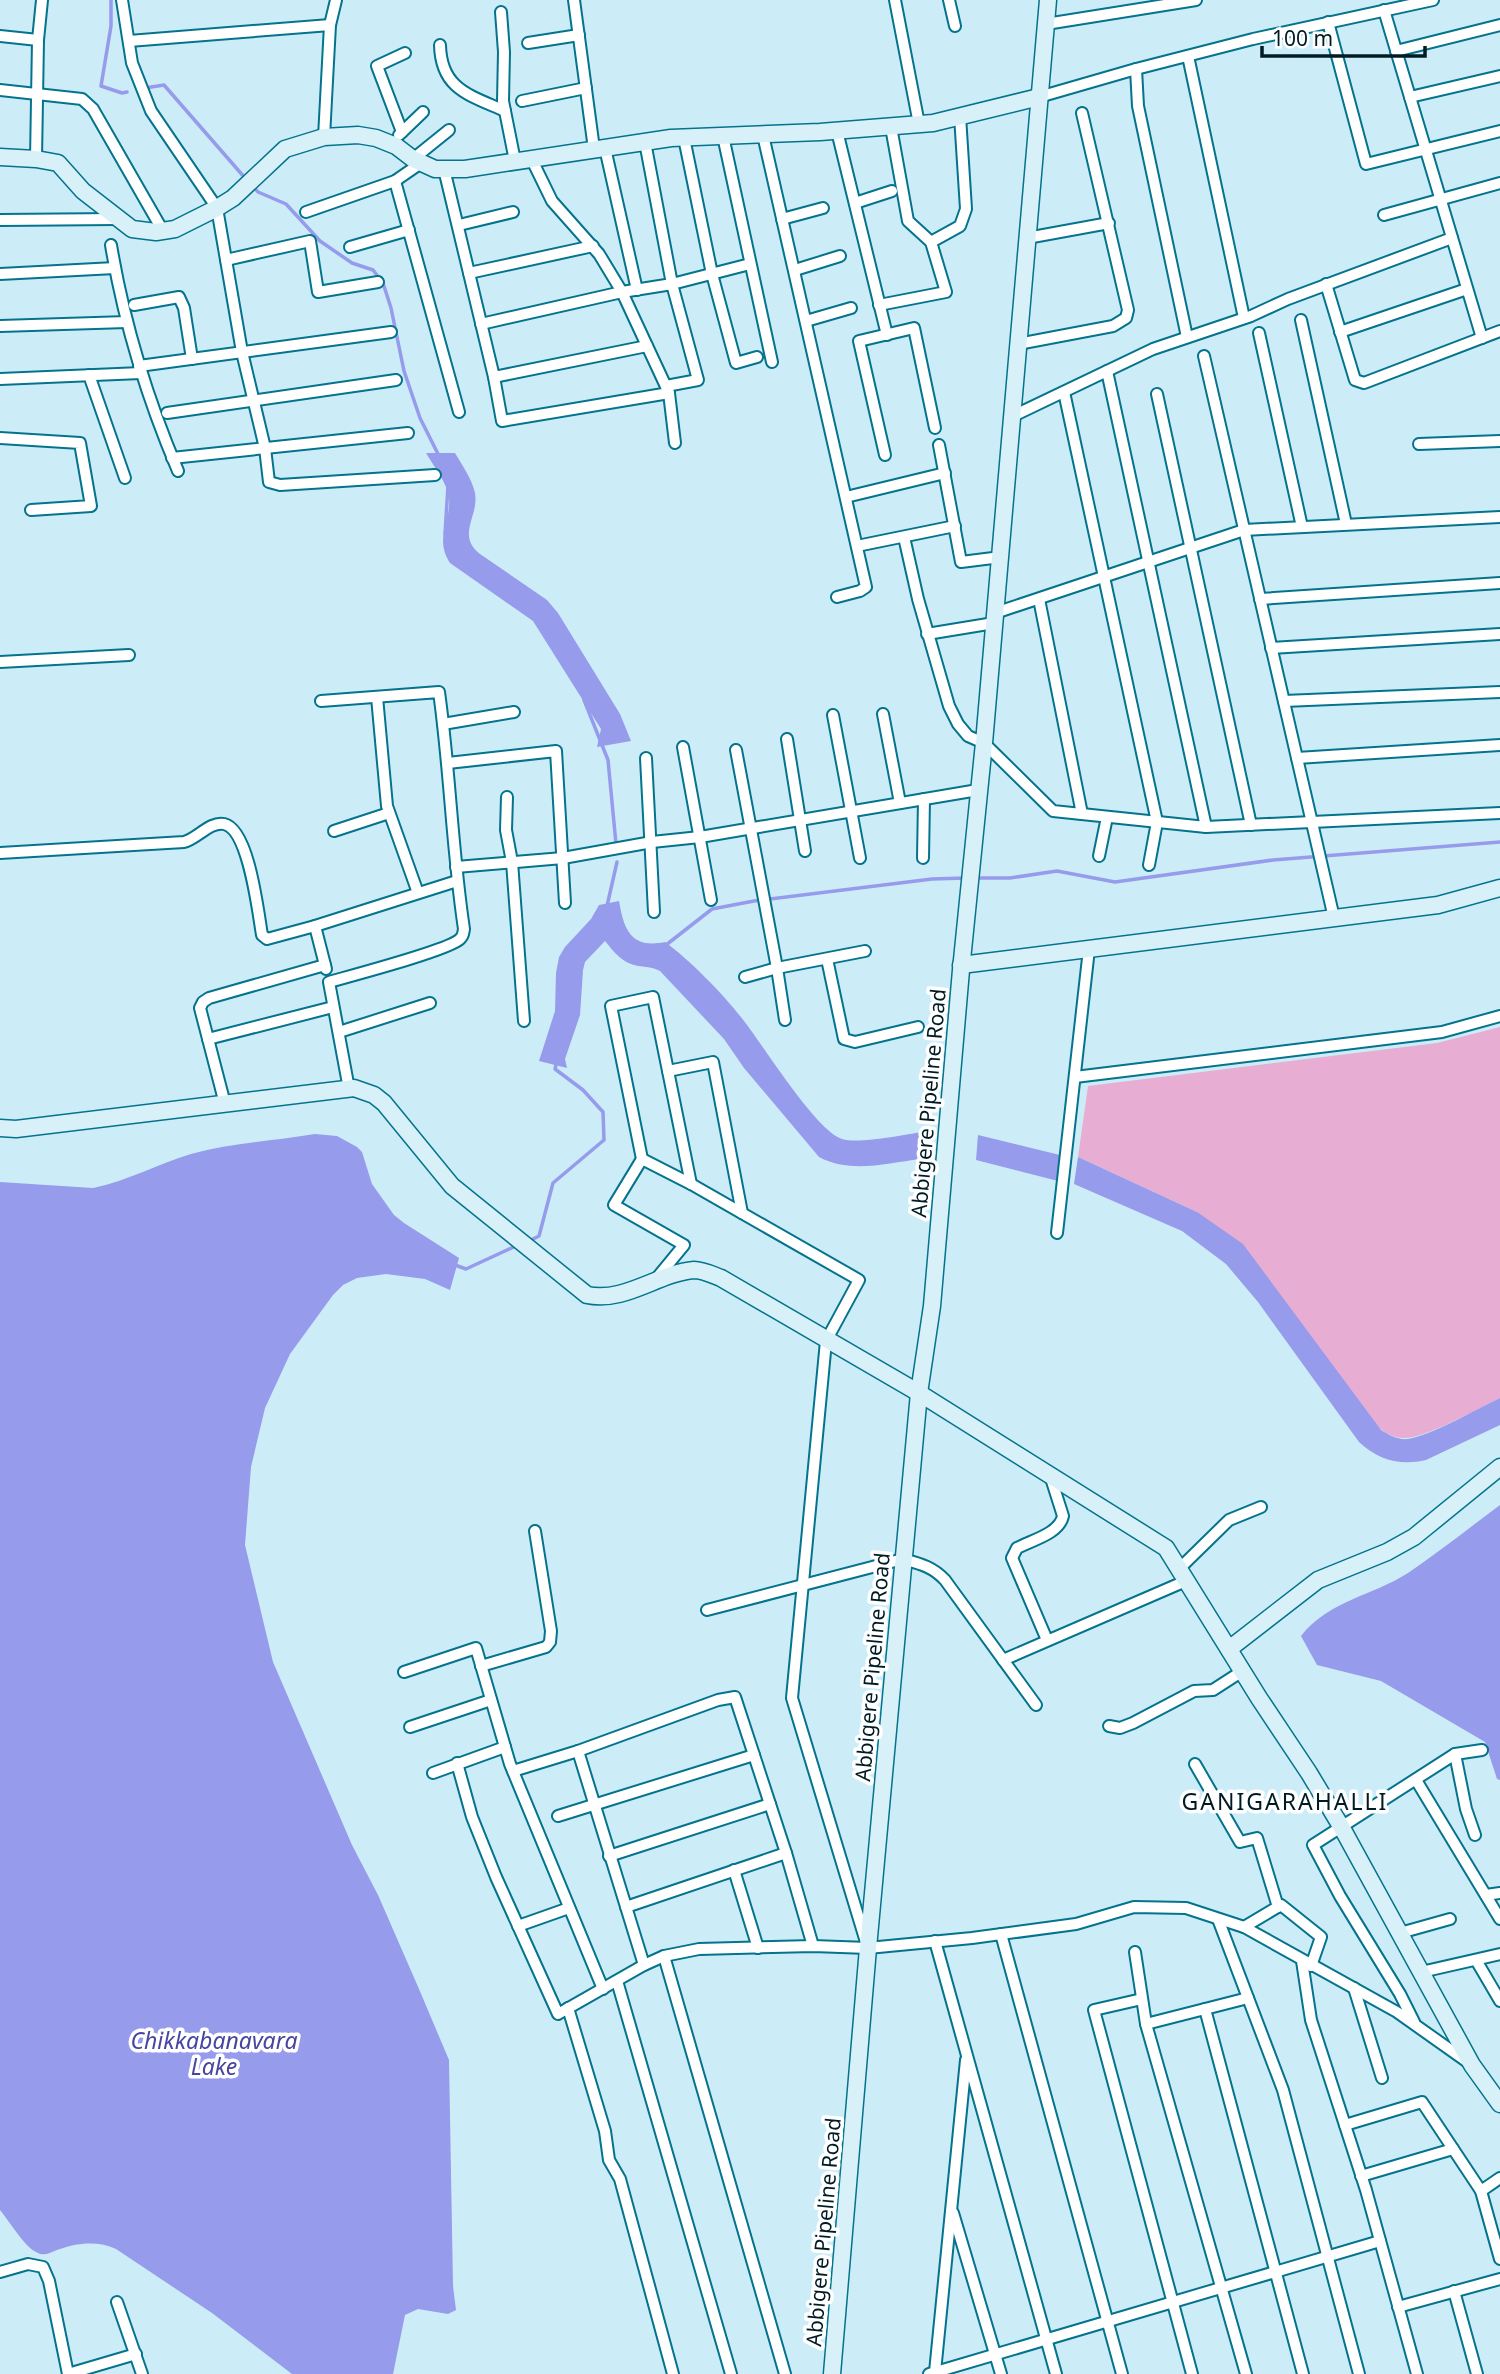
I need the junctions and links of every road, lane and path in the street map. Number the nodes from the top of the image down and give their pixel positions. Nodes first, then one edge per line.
1 (42, 0) edge
2 (122, 0) edge
3 (336, 0) edge
4 (574, 0) edge
5 (895, 0) edge
6 (949, 0) edge
7 (1048, 0) edge
8 (1196, 0) edge
9 (1433, 0) edge
10 (1384, 10) junction
11 (501, 12) dead end
12 (1328, 22) junction
13 (1046, 24) junction
14 (1500, 24) edge
15 (330, 25) junction
16 (955, 26) dead end
17 (579, 35) junction
18 (0, 36) edge
19 (38, 40) junction
20 (129, 41) junction
21 (528, 43) dead end
22 (440, 45) dead end
23 (1396, 51) junction
24 (405, 53) dead end
25 (1188, 56) junction
26 (1136, 69) junction
27 (1500, 76) edge
28 (586, 88) junction
29 (0, 90) edge
30 (36, 94) junction
31 (1039, 97) junction
32 (1410, 97) junction
33 (522, 101) dead end
34 (505, 111) junction
35 (423, 112) dead end
36 (1082, 113) dead end
37 (960, 116) junction
38 (919, 124) junction
39 (891, 127) junction
40 (449, 130) dead end
41 (837, 131) junction
42 (1500, 131) edge
43 (402, 132) junction
44 (763, 135) junction
45 (723, 136) junction
46 (324, 137) junction
47 (684, 138) junction
48 (645, 142) junction
49 (390, 144) junction
50 (600, 148) junction
51 (1425, 148) junction
52 (0, 157) edge
53 (36, 159) junction
54 (523, 160) junction
55 (417, 161) junction
56 (444, 169) junction
57 (395, 181) junction
58 (1500, 183) edge
59 (892, 191) dead end
60 (1440, 199) junction
61 (855, 203) junction
62 (218, 208) junction
63 (823, 208) dead end
64 (306, 212) dead end
65 (513, 212) dead end
66 (1384, 215) dead end
67 (117, 219) junction
68 (782, 219) junction
69 (0, 220) edge
70 (1109, 223) junction
71 (459, 225) junction
72 (409, 230) junction
73 (163, 231) junction
74 (1027, 238) junction
75 (1452, 238) junction
76 (931, 242) junction
77 (111, 245) dead end
78 (593, 246) junction
79 (350, 247) dead end
80 (840, 256) dead end
81 (226, 260) junction
82 (750, 264) junction
83 (115, 268) junction
84 (794, 270) junction
85 (469, 273) junction
86 (0, 274) edge
87 (712, 274) junction
88 (378, 282) dead end
89 (672, 284) junction
90 (1326, 284) junction
91 (1468, 289) junction
92 (636, 290) junction
93 (622, 292) junction
94 (134, 305) dead end
95 (879, 305) junction
96 (851, 309) dead end
97 (1244, 318) junction
98 (1301, 320) dead end
99 (806, 321) junction
100 (127, 322) junction
101 (481, 324) junction
102 (0, 326) edge
103 (1500, 331) edge
104 (391, 332) dead end
105 (1340, 332) junction
106 (1259, 333) dead end
107 (887, 335) junction
108 (1187, 337) junction
109 (1482, 338) junction
110 (1018, 344) junction
111 (647, 345) junction
112 (242, 352) junction
113 (1204, 356) dead end
114 (757, 357) dead end
115 (192, 359) junction
116 (772, 362) dead end
117 (140, 370) junction
118 (1107, 371) junction
119 (89, 375) junction
120 (494, 377) junction
121 (0, 379) edge
122 (396, 380) dead end
123 (667, 389) junction
124 (1064, 391) junction
125 (1157, 394) dead end
126 (254, 401) junction
127 (459, 412) dead end
128 (167, 414) dead end
129 (1011, 417) junction
130 (935, 428) dead end
131 (408, 433) dead end
132 (0, 438) edge
133 (1500, 441) edge
134 (675, 443) dead end
135 (1419, 444) dead end
136 (939, 445) dead end
137 (265, 448) junction
138 (886, 454) dead end
139 (172, 458) junction
140 (178, 471) dead end
141 (945, 473) junction
142 (435, 475) dead end
143 (125, 478) dead end
144 (846, 497) junction
145 (31, 510) dead end
146 (1500, 517) edge
147 (1346, 524) junction
148 (955, 526) junction
149 (1302, 527) junction
150 (1244, 530) junction
151 (904, 537) junction
152 (857, 546) junction
153 (1191, 549) junction
154 (1001, 557) junction
155 (1148, 563) junction
156 (1104, 577) junction
157 (1500, 583) edge
158 (837, 597) dead end
159 (1039, 599) junction
160 (1260, 599) junction
161 (995, 618) junction
162 (927, 634) junction
163 (1500, 634) edge
164 (1271, 648) junction
165 (129, 655) dead end
166 (0, 662) edge
167 (1500, 692) edge
168 (377, 697) junction
169 (321, 701) dead end
170 (1284, 701) junction
171 (514, 712) dead end
172 (883, 713) dead end
173 (833, 715) dead end
174 (443, 724) junction
175 (787, 739) dead end
176 (984, 743) junction
177 (1500, 745) edge
178 (683, 747) dead end
179 (736, 750) dead end
180 (646, 758) dead end
181 (1297, 758) junction
182 (448, 763) junction
183 (978, 790) junction
184 (507, 797) dead end
185 (924, 799) junction
186 (900, 803) junction
187 (852, 811) junction
188 (389, 813) junction
189 (1500, 813) edge
190 (1082, 814) junction
191 (1107, 817) junction
192 (800, 820) junction
193 (1157, 822) junction
194 (1312, 822) junction
195 (1251, 825) junction
196 (1206, 827) junction
197 (750, 828) junction
198 (334, 831) dead end
199 (700, 837) junction
200 (652, 842) junction
201 (805, 851) dead end
202 (0, 853) edge
203 (1099, 856) dead end
204 (563, 858) junction
205 (860, 858) dead end
206 (923, 858) dead end
207 (512, 862) junction
208 (1149, 865) dead end
209 (456, 867) junction
210 (457, 881) junction
211 (1500, 888) edge
212 (418, 893) junction
213 (711, 900) dead end
214 (565, 903) dead end
215 (654, 912) dead end
216 (1334, 918) junction
217 (315, 926) junction
218 (1089, 949) junction
219 (865, 951) dead end
220 (827, 958) junction
221 (325, 965) junction
222 (961, 965) junction
223 (778, 968) junction
224 (745, 977) dead end
225 (328, 982) junction
226 (430, 1003) dead end
227 (334, 1007) junction
228 (1500, 1016) edge
229 (785, 1020) dead end
230 (524, 1021) dead end
231 (918, 1027) dead end
232 (339, 1032) junction
233 (208, 1039) junction
234 (668, 1071) junction
235 (1075, 1077) junction
236 (349, 1089) junction
237 (225, 1104) junction
238 (0, 1128) edge
239 (642, 1158) junction
240 (691, 1184) junction
241 (742, 1213) junction
242 (1057, 1233) dead end
243 (653, 1283) junction
244 (827, 1340) junction
245 (919, 1393) junction
246 (1500, 1467) edge
247 (1050, 1475) junction
248 (1261, 1507) dead end
249 (535, 1531) dead end
250 (903, 1559) junction
251 (1184, 1574) junction
252 (803, 1585) junction
253 (707, 1610) dead end
254 (1047, 1640) junction
255 (1228, 1648) junction
256 (1003, 1660) junction
257 (481, 1666) junction
258 (1244, 1670) junction
259 (404, 1672) dead end
260 (491, 1700) junction
261 (1035, 1705) dead end
262 (1110, 1726) dead end
263 (410, 1727) dead end
264 (505, 1747) junction
265 (1482, 1750) dead end
266 (578, 1751) junction
267 (1455, 1754) junction
268 (754, 1755) junction
269 (457, 1763) junction
270 (1195, 1764) dead end
271 (513, 1771) junction
272 (433, 1773) dead end
273 (1416, 1780) junction
274 (595, 1804) junction
275 (770, 1804) junction
276 (558, 1816) dead end
277 (1342, 1828) junction
278 (1475, 1835) dead end
279 (786, 1853) junction
280 (609, 1856) junction
281 (734, 1870) junction
282 (1500, 1893) edge
283 (1486, 1895) junction
284 (626, 1907) junction
285 (1278, 1907) junction
286 (569, 1908) junction
287 (1218, 1919) junction
288 (1450, 1919) dead end
289 (1500, 1919) edge
290 (519, 1926) junction
291 (1244, 1927) junction
292 (1400, 1933) junction
293 (1001, 1934) junction
294 (935, 1941) junction
295 (813, 1946) junction
296 (758, 1948) junction
297 (867, 1948) junction
298 (1135, 1952) dead end
299 (1500, 1954) edge
300 (664, 1956) junction
301 (1476, 1960) junction
302 (1307, 1963) junction
303 (644, 1965) junction
304 (1421, 1972) junction
305 (617, 1981) junction
306 (603, 1989) junction
307 (1354, 1989) junction
308 (1248, 1998) junction
309 (1142, 1999) junction
310 (1500, 2001) edge
311 (568, 2008) junction
312 (1205, 2009) junction
313 (1146, 2024) junction
314 (1415, 2024) junction
315 (966, 2054) junction
316 (1472, 2065) junction
317 (1382, 2078) dead end
318 (1500, 2104) edge
319 (1345, 2125) junction
320 (1453, 2149) junction
321 (1362, 2176) junction
322 (1500, 2178) edge
323 (1481, 2191) junction
324 (951, 2207) junction
325 (1380, 2241) junction
326 (1326, 2257) junction
327 (1500, 2259) edge
328 (0, 2272) edge
329 (1276, 2272) junction
330 (1500, 2279) edge
331 (1222, 2288) junction
332 (1454, 2291) junction
333 (117, 2302) dead end
334 (1172, 2302) junction
335 (1398, 2306) junction
336 (1107, 2322) junction
337 (1046, 2339) junction
338 (136, 2354) junction
339 (995, 2355) junction
340 (939, 2372) edge
341 (67, 2374) edge
342 (142, 2374) edge
343 (673, 2374) edge
344 (731, 2374) edge
345 (785, 2374) edge
346 (832, 2374) edge
347 (1001, 2374) edge
348 (1056, 2374) edge
349 (1122, 2374) edge
350 (1192, 2374) edge
351 (1246, 2374) edge
352 (1303, 2374) edge
353 (1359, 2374) edge
354 (1417, 2374) edge
355 (1477, 2374) edge

1 - 19 street
2 - 20 street
3 - 15 street
4 - 17 street
5 - 38 street
6 - 16 street
7 - 13 street, Abbigere Pipeline Road
8 - 13 street
9 - 10 street
10 - 12 street
10 - 23 street
11 - 34 street
12 - 25 street
12 - 51 street
13 - 31 street, Abbigere Pipeline Road
14 - 23 street
15 - 20 street
15 - 46 street
17 - 21 street
17 - 28 street
18 - 19 street
19 - 30 street
20 - 62 street
22 - 34 street
23 - 32 street
24 - 43 street
25 - 26 street
25 - 97 street
26 - 31 street
26 - 108 street
27 - 32 street
28 - 33 street
28 - 50 street
29 - 30 street
30 - 53 street
30 - 73 street
31 - 37 street
31 - 74 street, Abbigere Pipeline Road
32 - 51 street
34 - 54 street
35 - 43 street
36 - 70 street
37 - 38 street
37 - 76 street
38 - 39 street
39 - 41 street
39 - 76 street
40 - 55 street
41 - 44 street
41 - 61 street
42 - 51 street
43 - 49 street
44 - 45 street
44 - 68 street
45 - 47 street
45 - 82 street
46 - 49 street
46 - 62 street
47 - 48 street
47 - 87 street
48 - 50 street
48 - 89 street
49 - 55 street
50 - 54 street
50 - 92 street
51 - 60 street
52 - 53 street
53 - 67 street
54 - 56 street
54 - 78 street
55 - 56 street
55 - 57 street
56 - 71 street
57 - 64 street
57 - 72 street
58 - 60 street
59 - 61 street
60 - 66 street
60 - 75 street
61 - 95 street
62 - 73 street
62 - 81 street
63 - 68 street
65 - 71 street
67 - 69 street
67 - 73 street
68 - 84 street
70 - 74 street
70 - 110 street
71 - 85 street
72 - 79 street
72 - 127 street
74 - 110 street, Abbigere Pipeline Road
75 - 90 street
75 - 91 street
76 - 95 street
77 - 83 street
78 - 85 street
78 - 93 street
80 - 84 street
81 - 88 street
81 - 112 street
82 - 87 street
82 - 116 street
83 - 86 street
83 - 100 street
84 - 99 street
85 - 101 street
87 - 89 street
87 - 114 street
89 - 92 street
89 - 123 street
90 - 97 street
90 - 105 street
91 - 105 street
91 - 109 street
92 - 93 street
93 - 101 street
93 - 111 street
94 - 115 street
95 - 107 street
96 - 99 street
97 - 108 street
98 - 147 street
99 - 144 street
100 - 102 street
100 - 117 street
101 - 120 street
103 - 109 street
104 - 112 street
105 - 109 street
106 - 149 street
107 - 130 street
107 - 138 street
108 - 118 street
110 - 129 street, Abbigere Pipeline Road
111 - 120 street
111 - 123 street
112 - 115 street
112 - 126 street
113 - 150 street
115 - 117 street
117 - 119 street
117 - 139 street
118 - 124 street
118 - 155 street
119 - 121 street
119 - 143 street
120 - 123 street
122 - 126 street
123 - 134 street
124 - 129 street
124 - 156 street
125 - 153 street
126 - 128 street
126 - 137 street
129 - 154 street, Abbigere Pipeline Road
131 - 137 street
132 - 145 street
133 - 135 street
136 - 141 street
137 - 139 street
137 - 142 street
139 - 140 street
141 - 144 street
141 - 148 street
144 - 152 street
146 - 147 street
147 - 149 street
148 - 151 street
148 - 154 street
149 - 150 street
150 - 153 street
150 - 160 street
151 - 152 street
151 - 162 street
152 - 158 street
153 - 155 street
153 - 195 street
154 - 161 street, Abbigere Pipeline Road
155 - 156 street
155 - 196 street
156 - 159 street
156 - 193 street
157 - 160 street
159 - 161 street
159 - 190 street
160 - 164 street
161 - 162 street
161 - 176 street, Abbigere Pipeline Road
162 - 176 street
163 - 164 street
164 - 170 street
165 - 166 street
167 - 170 street
168 - 169 street
168 - 174 street
168 - 188 street
170 - 181 street
171 - 174 street
172 - 186 street
173 - 187 street
174 - 182 street
175 - 192 street
176 - 183 street, Abbigere Pipeline Road
176 - 190 street
177 - 181 street
178 - 199 street
179 - 197 street
180 - 200 street
181 - 194 street
182 - 204 street
182 - 209 street
183 - 185 street
183 - 222 street, Abbigere Pipeline Road
184 - 207 street
185 - 186 street
185 - 206 street
186 - 187 street
187 - 192 street
187 - 205 street
188 - 198 street
188 - 212 street
189 - 194 street
190 - 191 street
191 - 193 street
191 - 203 street
192 - 197 street
192 - 201 street
193 - 196 street
193 - 208 street
194 - 195 street
194 - 216 street
195 - 196 street
197 - 199 street
197 - 223 street
199 - 200 street
199 - 213 street
200 - 204 street
200 - 215 street
202 - 217 street
204 - 207 street
204 - 214 street
207 - 209 street
207 - 230 street
209 - 210 street
210 - 212 street
210 - 225 street
211 - 216 street
212 - 217 street
216 - 218 street
217 - 221 street
218 - 222 street
218 - 235 street
219 - 220 street
220 - 223 street
220 - 231 street
221 - 225 street
221 - 233 street
222 - 245 street, Abbigere Pipeline Road
223 - 224 street
223 - 229 street
225 - 227 street
226 - 232 street
227 - 232 street
227 - 233 street
228 - 235 street
232 - 236 street
233 - 237 street
234 - 239 street
234 - 240 street
234 - 241 street
235 - 242 street
236 - 237 street
236 - 243 street
237 - 238 street
239 - 240 street
239 - 243 street
240 - 241 street
241 - 244 street
243 - 244 street
244 - 245 street
244 - 252 street
245 - 247 street
245 - 250 street, Abbigere Pipeline Road
246 - 255 street
247 - 251 street
247 - 254 street
248 - 251 street
249 - 257 street
250 - 252 street
250 - 256 street
250 - 297 street, Abbigere Pipeline Road
251 - 254 street
251 - 255 street
252 - 253 street
252 - 297 street
254 - 256 street
255 - 258 street
256 - 261 street
257 - 259 street
257 - 260 street
258 - 262 street
258 - 277 street
260 - 263 street
260 - 264 street
264 - 269 street
264 - 271 street
265 - 267 street
266 - 268 street
266 - 271 street
266 - 274 street
267 - 273 street
267 - 278 street
268 - 274 street
268 - 275 street
269 - 272 street
269 - 290 street
270 - 285 street
271 - 286 street
273 - 277 street
273 - 283 street
274 - 276 street
274 - 280 street
275 - 279 street
275 - 280 street
277 - 292 street
277 - 314 street
279 - 281 street
279 - 295 street
280 - 284 street
281 - 284 street
281 - 296 street
282 - 283 street
283 - 289 street
284 - 303 street
285 - 291 street
285 - 302 street
286 - 290 street
286 - 306 street
287 - 291 street
287 - 293 street
287 - 308 street
288 - 292 street
290 - 311 street
291 - 302 street
292 - 304 street
293 - 294 street
293 - 336 street
294 - 297 street
294 - 315 street
295 - 296 street
295 - 297 street
296 - 300 street
297 - 346 street, Abbigere Pipeline Road
298 - 309 street
299 - 301 street
300 - 303 street
300 - 345 street
301 - 304 street
301 - 310 street
302 - 307 street
302 - 319 street
303 - 305 street
304 - 316 street
305 - 306 street
305 - 344 street
306 - 311 street
307 - 314 street
307 - 317 street
308 - 312 street
308 - 326 street
309 - 313 street
309 - 334 street
311 - 343 street
312 - 313 street
312 - 329 street
313 - 331 street
314 - 316 street
315 - 324 street
315 - 337 street
316 - 318 street
319 - 320 street
319 - 321 street
320 - 321 street
320 - 323 street
321 - 325 street
322 - 323 street
323 - 327 street
324 - 339 street
324 - 340 street
325 - 326 street
325 - 335 street
326 - 329 street
326 - 353 street
328 - 341 street
329 - 331 street
329 - 352 street
330 - 332 street
331 - 334 street
331 - 351 street
332 - 335 street
332 - 355 street
333 - 338 street
334 - 336 street
334 - 350 street
335 - 354 street
336 - 337 street
336 - 349 street
337 - 339 street
337 - 348 street
338 - 341 street
338 - 342 street
339 - 340 street
339 - 347 street

